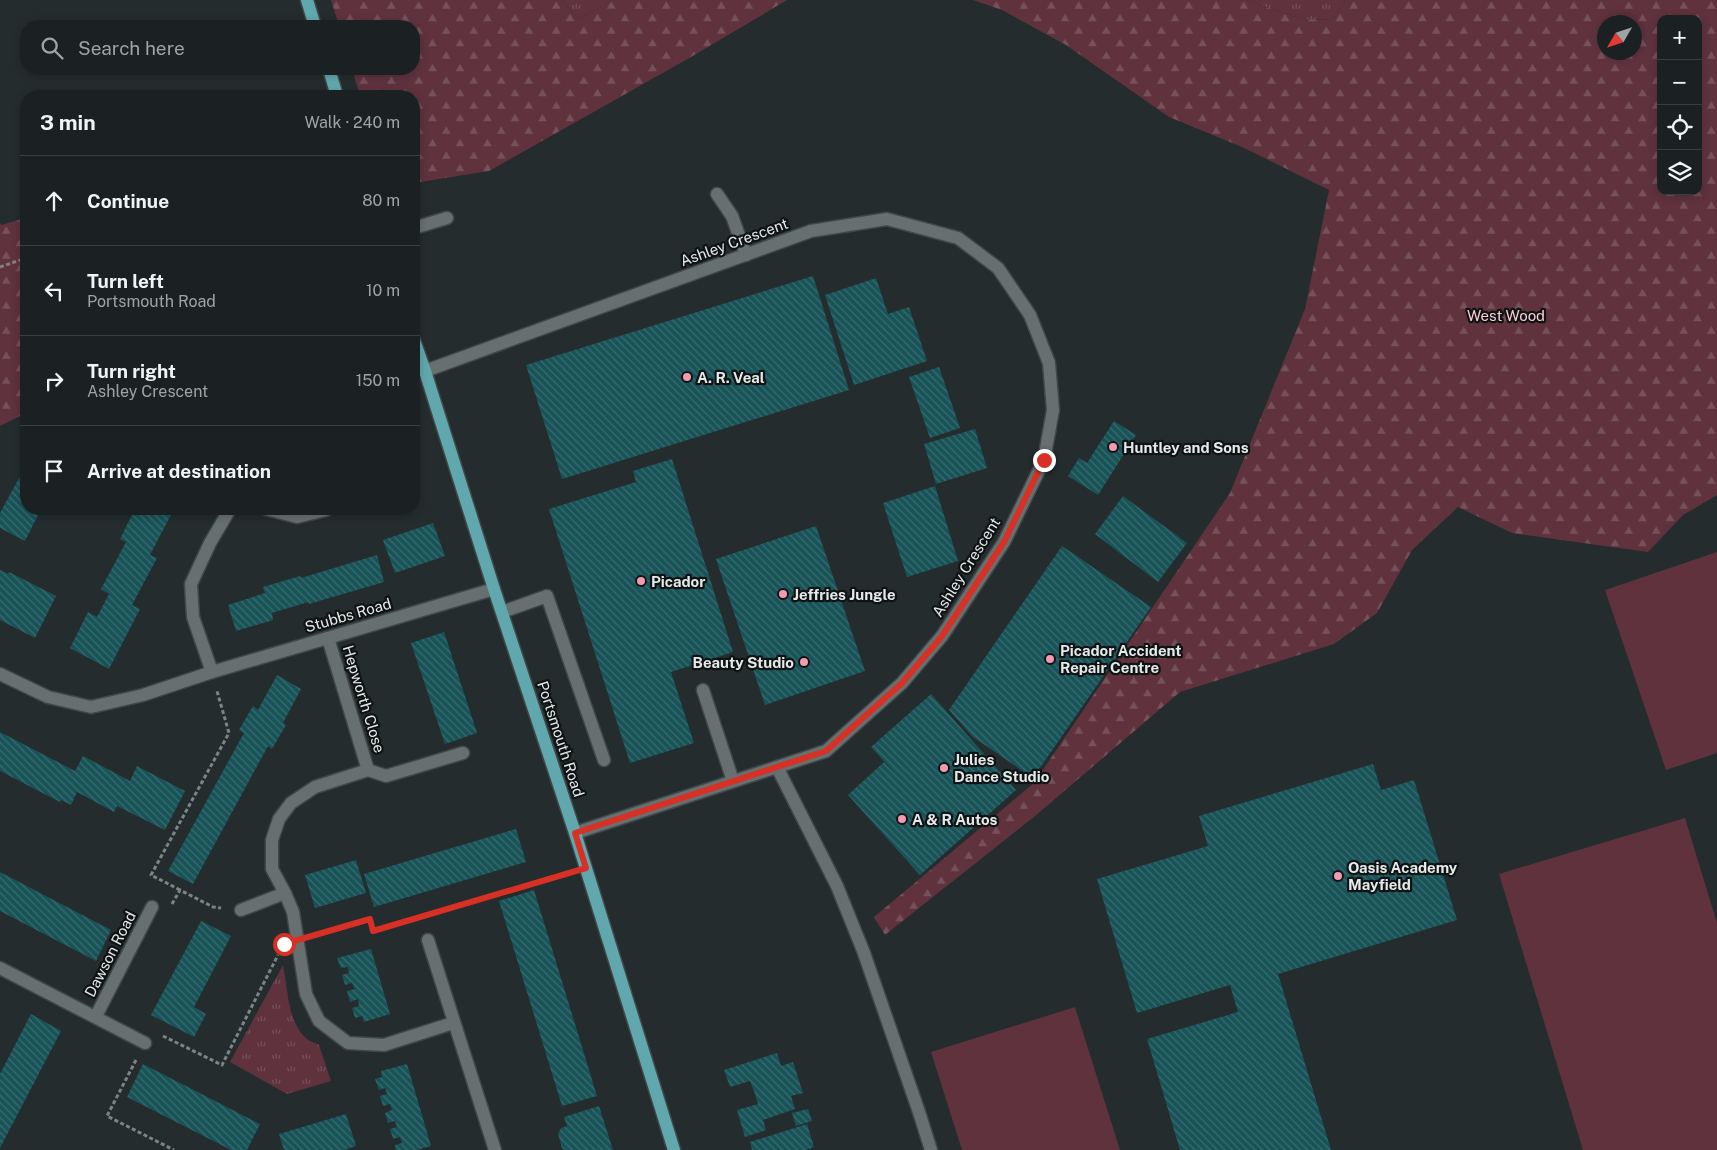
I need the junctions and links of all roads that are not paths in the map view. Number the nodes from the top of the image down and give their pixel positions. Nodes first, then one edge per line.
1 (307, 0) edge
2 (313, 20) edge
3 (331, 75) edge
4 (335, 90) edge
5 (717, 194) dead end
6 (447, 218) dead end
7 (420, 226) edge
8 (746, 255) junction
9 (420, 357) edge
10 (425, 372) junction
11 (226, 515) edge
12 (289, 515) edge
13 (305, 515) edge
14 (494, 589) junction
15 (502, 612) junction
16 (328, 638) junction
17 (212, 672) junction
18 (0, 674) edge
19 (703, 690) dead end
20 (463, 753) dead end
21 (604, 760) dead end
22 (777, 767) junction
23 (368, 770) junction
24 (733, 781) junction
25 (575, 833) junction
26 (286, 893) junction
27 (152, 908) road end
28 (241, 910) road end
29 (428, 940) dead end
30 (0, 969) edge
31 (96, 1016) junction
32 (454, 1023) junction
33 (145, 1043) road end
34 (495, 1150) edge
35 (674, 1150) edge
36 (931, 1150) edge

1 - 2 main road
3 - 4 main road
5 - 8 street
6 - 7 street
8 - 10 street, Ashley Crescent
8 - 22 street, Ashley Crescent
9 - 10 main road, Portsmouth Road
10 - 14 main road, Portsmouth Road
11 - 17 street
12 - 13 street
14 - 15 main road, Portsmouth Road
14 - 16 street, Stubbs Road
15 - 21 street
15 - 25 main road, Portsmouth Road
16 - 17 street, Stubbs Road
16 - 23 street, Hepworth Close
17 - 18 street, Stubbs Road
19 - 24 street
20 - 23 street, Hepworth Close
22 - 24 street, Ashley Crescent
22 - 36 street
23 - 26 street, Hepworth Close
24 - 25 street, Ashley Crescent
25 - 35 main road, Portsmouth Road
26 - 28 street
26 - 32 street, Hepworth Close
27 - 31 street, Dawson Road
29 - 32 street
30 - 31 street, Dawson Road
31 - 33 street, Dawson Road
32 - 34 street

